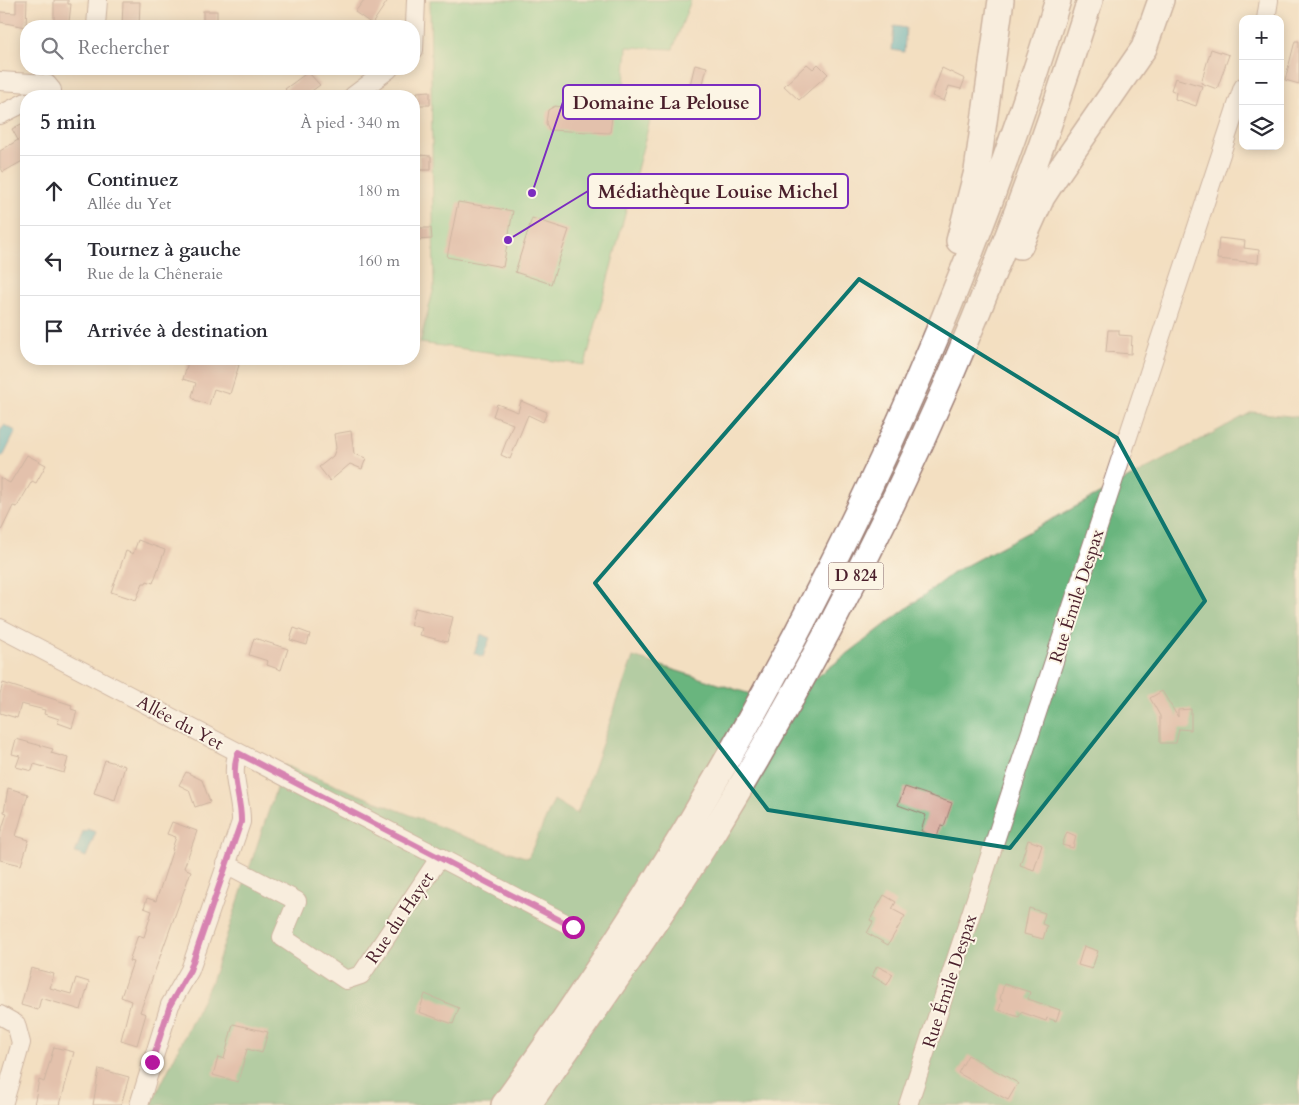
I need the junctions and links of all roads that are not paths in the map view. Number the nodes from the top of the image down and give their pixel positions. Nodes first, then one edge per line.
1 (98, 0) edge
2 (416, 0) edge
3 (1001, 0) edge
4 (1058, 0) edge
5 (1090, 0) edge
6 (1162, 0) edge
7 (1269, 0) edge
8 (1267, 15) edge
9 (96, 20) edge
10 (415, 20) edge
11 (382, 75) edge
12 (0, 81) edge
13 (52, 90) edge
14 (365, 90) edge
15 (1239, 99) edge
16 (20, 105) edge
17 (0, 115) edge
18 (903, 412) junction
19 (899, 490) junction
20 (0, 628) edge
21 (238, 753) junction
22 (440, 858) junction
23 (226, 864) junction
24 (573, 927) dead end
25 (0, 1016) edge
26 (910, 1104) edge
27 (3, 1105) edge
28 (139, 1105) edge
29 (504, 1105) edge
30 (528, 1105) edge

1 - 9 street
2 - 10 street
3 - 18 highway
4 - 18 highway, D 824
5 - 19 highway, D 824
6 - 19 highway
7 - 8 street
11 - 14 street
12 - 13 street
15 - 26 street, Rue Émile Despax
16 - 17 street
18 - 29 highway, D 824
19 - 30 highway, D 824
20 - 21 street, Allée du Yet
21 - 22 street, Allée du Yet
21 - 23 street
22 - 23 street, Rue du Hayet
22 - 24 street, Allée du Yet
23 - 28 street
25 - 27 street

